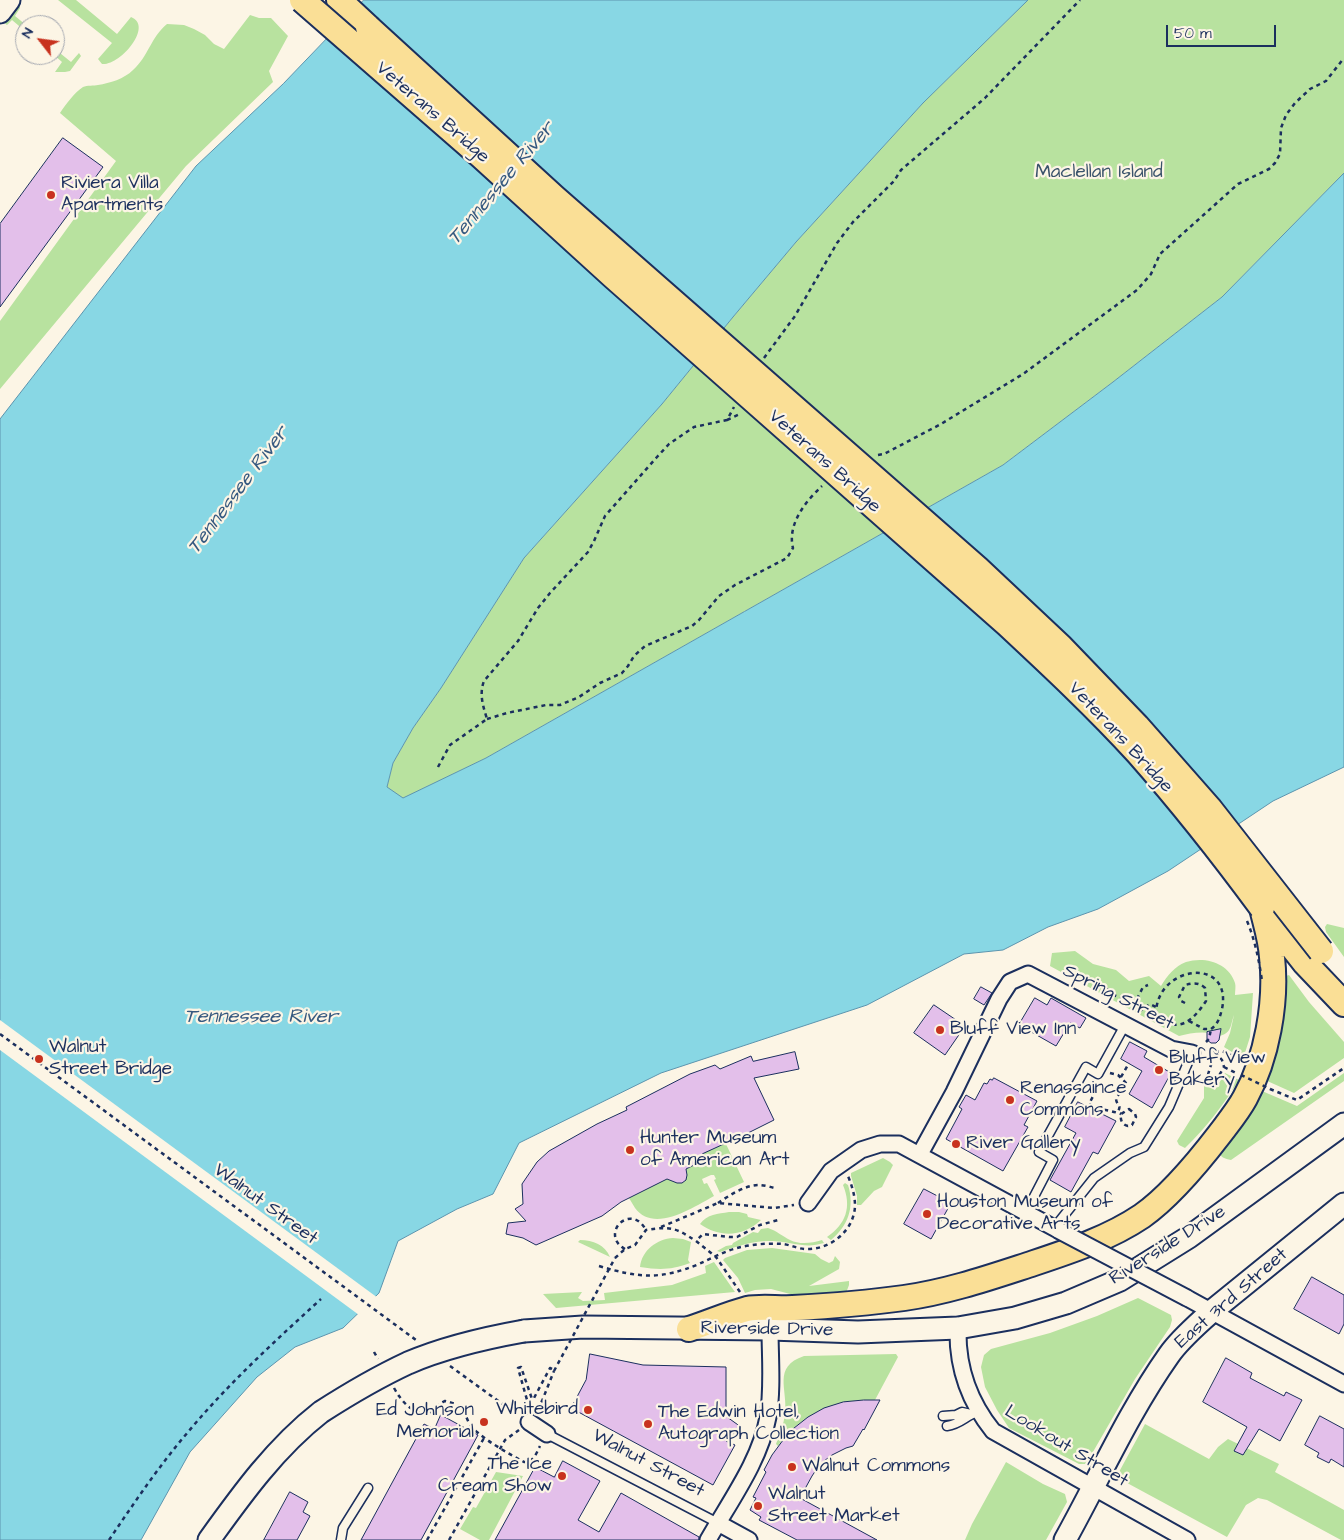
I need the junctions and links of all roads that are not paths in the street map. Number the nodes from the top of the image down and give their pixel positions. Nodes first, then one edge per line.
1 (9, 0) edge
2 (302, 0) edge
3 (339, 0) edge
4 (0, 12) edge
5 (1262, 908) junction
6 (1313, 957) junction
7 (1344, 990) edge
8 (1344, 1004) edge
9 (1125, 1025) junction
10 (1192, 1053) joint
11 (1344, 1124) edge
12 (920, 1154) junction
13 (808, 1203) road end
14 (1344, 1204) edge
15 (1026, 1212) junction
16 (1056, 1229) junction
17 (1212, 1311) junction
18 (958, 1328) junction
19 (688, 1329) junction
20 (770, 1329) junction
21 (1344, 1384) edge
22 (975, 1413) junction
23 (944, 1416) dead end
24 (529, 1422) road end
25 (947, 1426) dead end
26 (547, 1434) joint
27 (368, 1488) dead end
28 (1093, 1488) junction
29 (718, 1523) junction
30 (209, 1540) edge
31 (341, 1540) edge
32 (708, 1540) edge
33 (749, 1540) edge
34 (1065, 1540) edge
35 (1188, 1540) edge

1 - 4 main road
2 - 5 main road, Veterans Bridge, bridge
3 - 6 main road, Veterans Bridge, bridge
5 - 6 main road, Veterans Bridge
5 - 19 main road
6 - 7 main road
6 - 8 main road
9 - 10 street, Spring Street
9 - 12 street, Spring Street
9 - 15 lane
10 - 16 lane
11 - 18 main road, Riverside Drive
12 - 13 street
12 - 15 street
14 - 17 main road, East 3rd Street
15 - 16 street
16 - 17 street, bridge
17 - 21 street
17 - 28 main road, East 3rd Street
18 - 20 main road, Riverside Drive
18 - 22 street, Lookout Street
19 - 20 main road, Riverside Drive
19 - 30 main road, Riverside Drive, bridge
20 - 29 street
22 - 23 lane
22 - 25 lane
22 - 28 street, Lookout Street
24 - 26 street, Walnut Street
26 - 29 lane, Walnut Street
27 - 31 lane
28 - 34 main road, East 3rd Street
28 - 35 street, Lookout Street
29 - 32 street
29 - 33 street, Walnut Street

